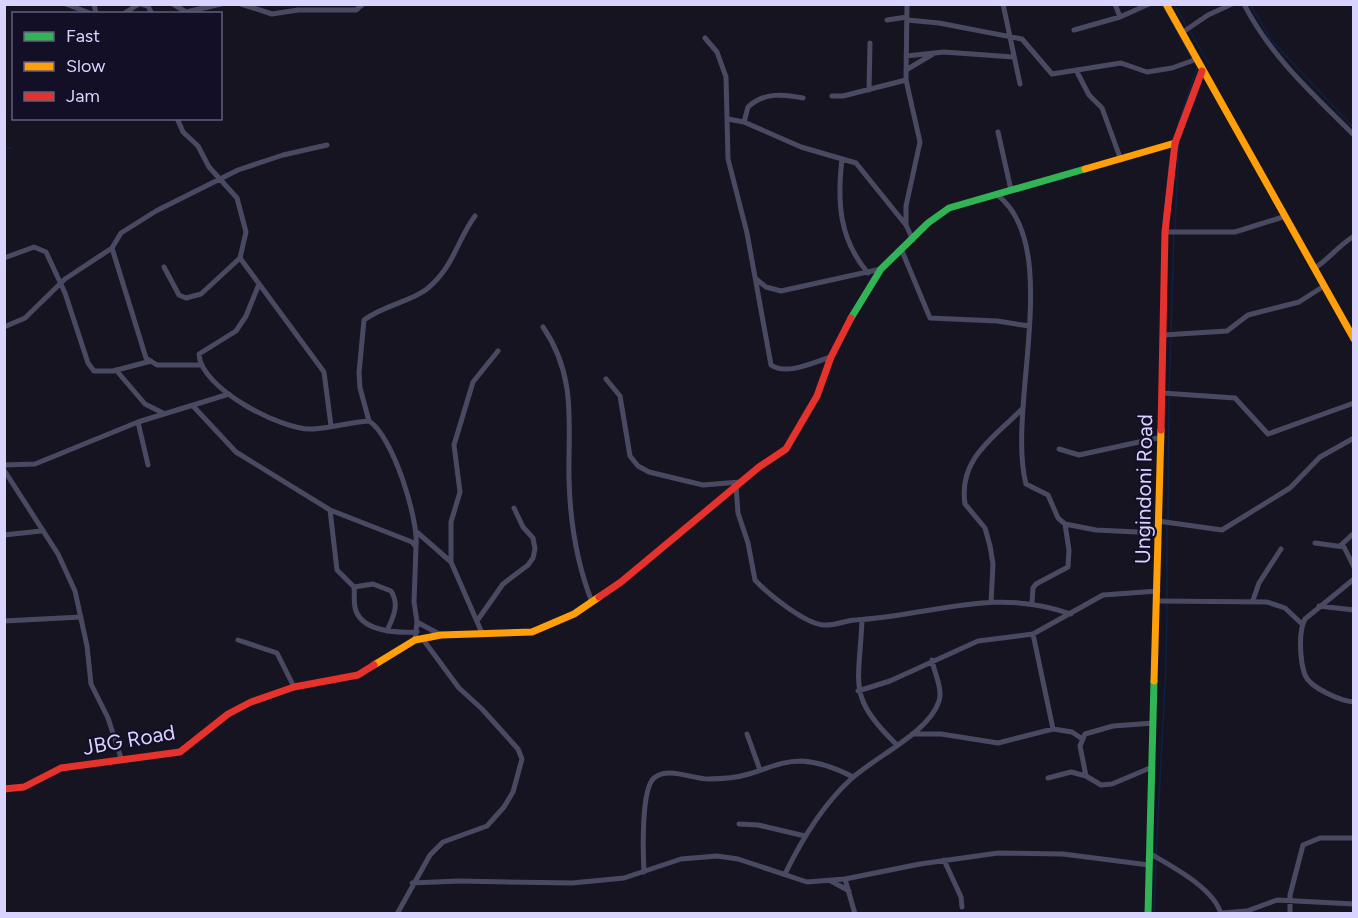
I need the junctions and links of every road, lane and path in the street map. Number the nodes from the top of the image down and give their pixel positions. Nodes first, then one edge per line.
1 (66, 4) edge
2 (140, 4) edge
3 (173, 4) edge
4 (221, 4) edge
5 (241, 4) edge
6 (363, 4) edge
7 (907, 4) edge
8 (1003, 4) edge
9 (1114, 4) edge
10 (1149, 4) edge
11 (1167, 4) edge
12 (1244, 4) edge
13 (149, 5) edge
14 (1231, 5) edge
15 (88, 12) edge
16 (126, 12) edge
17 (1120, 17) junction
18 (907, 19) junction
19 (887, 20) dead end
20 (1074, 30) dead end
21 (1183, 32) junction
22 (1008, 35) junction
23 (705, 38) dead end
24 (870, 43) dead end
25 (938, 52) junction
26 (906, 56) junction
27 (1013, 57) junction
28 (1197, 59) junction
29 (906, 70) junction
30 (1076, 70) junction
31 (1202, 71) junction
32 (906, 80) junction
33 (1020, 84) dead end
34 (869, 90) junction
35 (832, 96) dead end
36 (803, 98) dead end
37 (728, 119) junction
38 (178, 120) edge
39 (744, 122) junction
40 (998, 132) dead end
41 (1353, 135) edge
42 (1175, 143) junction
43 (327, 145) dead end
44 (842, 159) junction
45 (1121, 160) junction
46 (218, 179) junction
47 (1011, 190) junction
48 (996, 194) junction
49 (475, 216) dead end
50 (1286, 216) junction
51 (906, 225) junction
52 (1166, 232) junction
53 (1353, 236) edge
54 (913, 240) junction
55 (112, 248) junction
56 (903, 251) junction
57 (4, 258) edge
58 (240, 258) junction
59 (164, 267) dead end
60 (1315, 268) junction
61 (881, 269) junction
62 (868, 273) junction
63 (756, 279) junction
64 (60, 283) junction
65 (259, 284) junction
66 (1324, 286) junction
67 (1029, 326) junction
68 (4, 327) edge
69 (543, 327) dead end
70 (1163, 335) junction
71 (1353, 339) edge
72 (498, 351) dead end
73 (831, 357) junction
74 (150, 362) junction
75 (201, 365) junction
76 (116, 370) junction
77 (606, 379) dead end
78 (1162, 393) junction
79 (229, 394) junction
80 (1353, 403) edge
81 (193, 406) junction
82 (1023, 408) junction
83 (163, 413) junction
84 (369, 421) junction
85 (138, 422) junction
86 (332, 426) junction
87 (1161, 437) junction
88 (1353, 438) edge
89 (1059, 448) dead end
90 (148, 465) dead end
91 (4, 467) edge
92 (739, 484) junction
93 (514, 508) dead end
94 (330, 510) junction
95 (1158, 521) junction
96 (1065, 524) junction
97 (41, 531) junction
98 (418, 533) junction
99 (1158, 533) junction
100 (1353, 534) edge
101 (4, 535) edge
102 (1315, 543) dead end
103 (1340, 546) junction
104 (417, 547) junction
105 (1281, 549) dead end
106 (451, 562) junction
107 (1353, 567) edge
108 (1353, 579) edge
109 (354, 587) junction
110 (1158, 591) junction
111 (1253, 600) junction
112 (1158, 601) junction
113 (592, 602) junction
114 (991, 602) junction
115 (1032, 602) junction
116 (1319, 606) junction
117 (1353, 610) edge
118 (1071, 614) junction
119 (81, 617) junction
120 (4, 621) edge
121 (477, 621) junction
122 (862, 621) junction
123 (417, 622) junction
124 (1302, 624) junction
125 (387, 631) junction
126 (482, 633) junction
127 (1032, 634) junction
128 (441, 635) junction
129 (418, 636) junction
130 (238, 640) dead end
131 (932, 660) junction
132 (294, 687) junction
133 (858, 691) junction
134 (1353, 702) edge
135 (1154, 723) junction
136 (1053, 729) junction
137 (747, 734) dead end
138 (912, 734) junction
139 (1081, 738) junction
140 (897, 746) junction
141 (122, 758) junction
142 (1150, 768) junction
143 (760, 770) junction
144 (1086, 776) junction
145 (853, 777) junction
146 (1048, 778) dead end
147 (4, 789) edge
148 (739, 824) dead end
149 (805, 836) junction
150 (1353, 838) edge
151 (1149, 854) junction
152 (944, 860) junction
153 (1149, 865) junction
154 (644, 872) junction
155 (785, 874) junction
156 (845, 879) junction
157 (831, 881) junction
158 (412, 883) junction
159 (850, 892) junction
160 (1291, 902) junction
161 (1353, 904) edge
162 (962, 907) dead end
163 (1221, 913) edge
164 (397, 914) edge
165 (855, 914) edge
166 (1148, 914) edge
167 (1290, 914) edge

1 - 15 street
2 - 13 street
2 - 16 street
3 - 4 street
5 - 6 street
7 - 18 street
8 - 22 street
9 - 17 street
10 - 17 street
11 - 21 street
12 - 41 street
14 - 21 street
17 - 20 street
18 - 19 street
18 - 22 street
18 - 26 street
21 - 28 street
22 - 27 street
22 - 30 street
23 - 37 street
24 - 34 street
25 - 26 street
25 - 27 street
25 - 29 street
26 - 29 street
27 - 33 street
28 - 30 street
28 - 31 street
29 - 32 street
30 - 45 street
31 - 42 street, Ungindoni Road
31 - 50 street
32 - 34 street
32 - 51 street
34 - 35 street
36 - 39 street
37 - 39 street
37 - 63 street
38 - 46 street
39 - 44 street
40 - 47 street
42 - 45 street
42 - 52 street, Ungindoni Road
43 - 46 street
44 - 51 street
44 - 62 street
45 - 47 street
46 - 55 street
46 - 58 street
47 - 48 street
48 - 54 street
48 - 67 street
49 - 84 street
50 - 52 street
50 - 60 street
51 - 54 street
52 - 70 street, Ungindoni Road
53 - 60 street
54 - 56 street
55 - 64 street
55 - 74 street
56 - 61 street
56 - 67 street
57 - 64 street
58 - 59 street
58 - 65 street
60 - 66 street
61 - 62 street
61 - 73 street
62 - 63 street
63 - 73 street
64 - 68 street
64 - 76 street
65 - 75 street
65 - 86 street
66 - 70 street
66 - 71 street
67 - 82 street
69 - 113 street
70 - 78 street, Ungindoni Road
72 - 106 street
73 - 92 street
74 - 75 street
74 - 76 street
75 - 79 street
76 - 83 street
77 - 92 street
78 - 80 street
78 - 87 street, Ungindoni Road
79 - 81 street
79 - 86 street
81 - 83 street
81 - 94 street
82 - 96 street
82 - 114 street
83 - 85 street
84 - 86 street
84 - 98 street
85 - 90 street
85 - 91 street
87 - 89 street
87 - 95 street, Ungindoni Road
88 - 95 street
91 - 97 street
92 - 113 street
92 - 122 street
93 - 121 street
94 - 104 street
94 - 109 street
95 - 99 street, Ungindoni Road
96 - 99 street
96 - 115 street
97 - 101 street
97 - 119 street
98 - 104 street
98 - 106 street
99 - 110 street, Ungindoni Road
100 - 103 street
102 - 103 street
103 - 107 street
104 - 123 street
105 - 111 street
106 - 121 street
108 - 116 street
109 - 125 street
109 - 125 street
110 - 112 street, Ungindoni Road
110 - 118 street
111 - 112 street
111 - 124 street
112 - 135 street, Ungindoni Road
113 - 126 street
114 - 115 street
114 - 122 street
115 - 118 street
116 - 117 street
116 - 124 street
118 - 127 street
119 - 120 street
119 - 141 street
121 - 126 street
122 - 133 street
123 - 128 street
123 - 129 street
124 - 134 street
125 - 129 street
126 - 128 street
127 - 131 street
127 - 136 street
128 - 129 street
129 - 132 street, JBG Road
129 - 158 street
130 - 132 street
131 - 133 street
131 - 138 street
132 - 141 street, JBG Road
133 - 140 street
135 - 139 street
135 - 142 street, Ungindoni Road
136 - 138 street
136 - 139 street
137 - 143 street
138 - 140 street
139 - 144 street
140 - 145 street
141 - 147 street, JBG Road
142 - 144 street
142 - 151 street, Ungindoni Road
143 - 145 street
143 - 154 street
144 - 146 street
145 - 149 street
148 - 149 street
149 - 155 street
150 - 160 street
151 - 153 street, Ungindoni Road
151 - 163 street
152 - 153 street
152 - 156 street
152 - 162 street
153 - 166 street, Ungindoni Road
154 - 155 street
154 - 158 street
155 - 157 street
156 - 157 street
156 - 159 street
157 - 159 street
158 - 164 street
159 - 165 street
160 - 161 street
160 - 163 street
160 - 167 street

